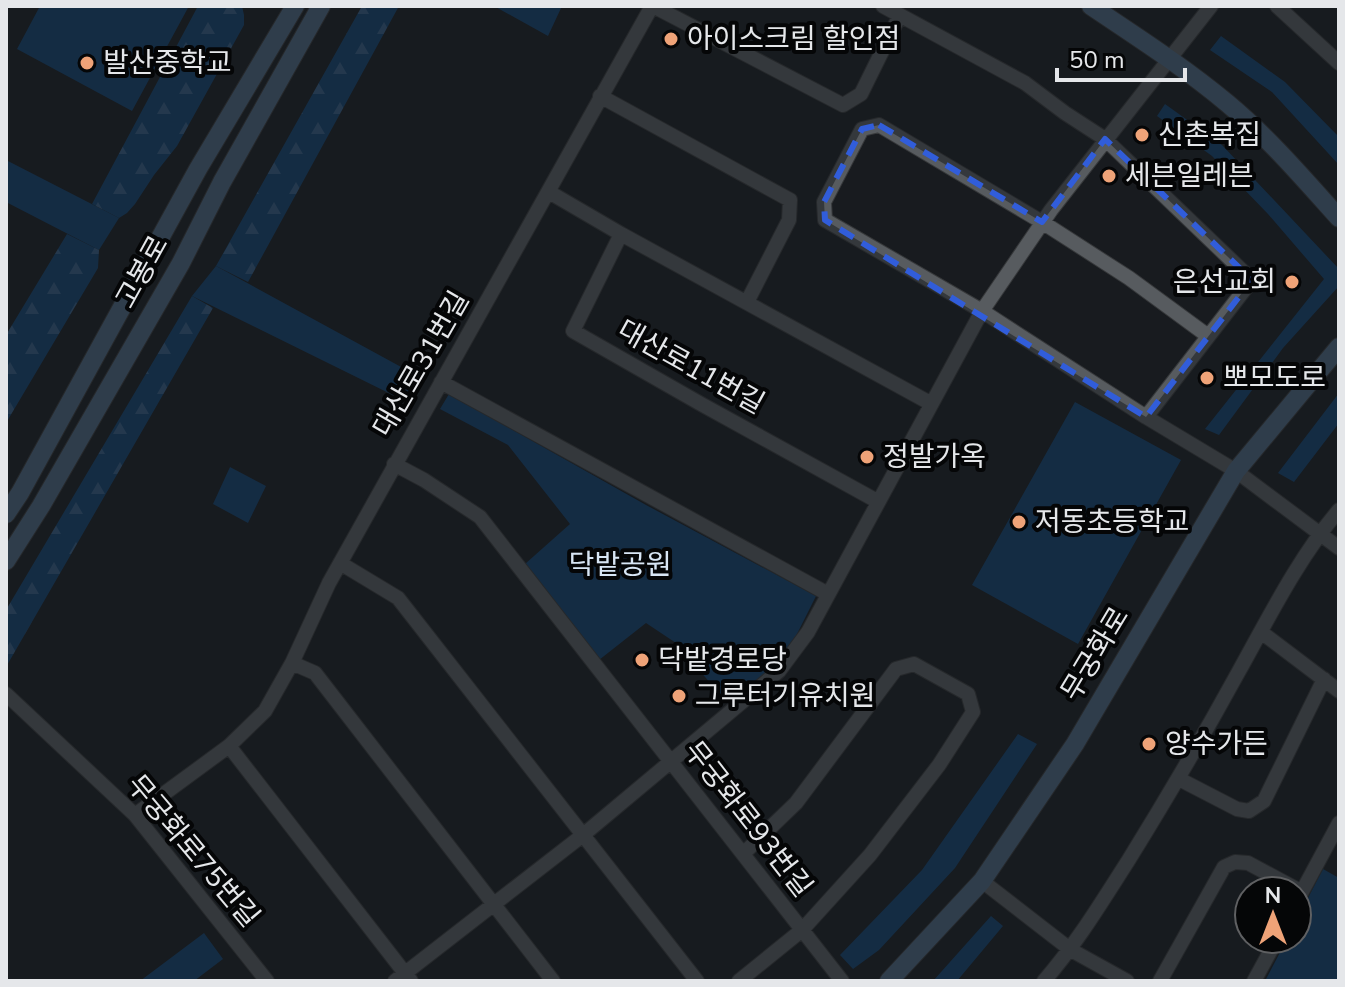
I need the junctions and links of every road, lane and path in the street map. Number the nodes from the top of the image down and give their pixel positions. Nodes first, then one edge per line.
1 (295, 6) edge
2 (321, 6) edge
3 (652, 6) edge
4 (883, 6) edge
5 (1091, 6) edge
6 (1211, 6) edge
7 (1277, 6) edge
8 (900, 15) junction
9 (1170, 58) junction
10 (1339, 63) edge
11 (600, 96) junction
12 (1105, 139) junction
13 (549, 192) junction
14 (1339, 218) edge
15 (1042, 222) junction
16 (621, 234) junction
17 (747, 302) junction
18 (982, 311) junction
19 (1208, 336) junction
20 (1339, 347) edge
21 (441, 382) junction
22 (930, 403) junction
23 (1146, 417) junction
24 (394, 464) junction
25 (1236, 471) junction
26 (877, 501) junction
27 (1339, 510) edge
28 (6, 514) edge
29 (1319, 533) junction
30 (1339, 548) edge
31 (6, 561) edge
32 (340, 563) junction
33 (828, 594) junction
34 (1261, 632) junction
35 (292, 663) junction
36 (1324, 679) junction
37 (1339, 691) edge
38 (6, 694) edge
39 (229, 746) junction
40 (670, 762) junction
41 (1179, 779) junction
42 (135, 815) junction
43 (1339, 823) edge
44 (583, 835) junction
45 (743, 854) junction
46 (1266, 875) edge
47 (1311, 875) edge
48 (982, 881) junction
49 (494, 902) junction
50 (802, 930) junction
51 (1071, 950) junction
52 (1268, 955) edge
53 (404, 978) edge
54 (267, 981) edge
55 (553, 981) edge
56 (697, 981) edge
57 (739, 981) edge
58 (842, 981) edge
59 (889, 981) edge
60 (1044, 981) edge
61 (1127, 981) edge
62 (1160, 981) edge
63 (1254, 981) edge

1 - 28 main road, 고봉로
2 - 31 main road, 고봉로
3 - 8 street, 대산로31번길
3 - 11 street, 대산로31번길
4 - 8 street
5 - 9 main road
6 - 9 street
7 - 10 street
8 - 12 street
9 - 12 street
9 - 14 main road
11 - 13 street, 대산로31번길
11 - 17 street
12 - 15 street
12 - 19 street
13 - 16 street
13 - 21 street, 대산로31번길
15 - 18 street
15 - 18 street
15 - 19 street
16 - 17 street
16 - 26 street, 대산로11번길
17 - 22 street
18 - 22 street
18 - 23 street
19 - 23 street
20 - 25 main road, 무궁화로
21 - 24 street, 대산로31번길
21 - 33 street
22 - 26 street
23 - 25 street
24 - 32 street, 대산로31번길
24 - 40 street, 무궁화로93번길
25 - 29 street
25 - 48 main road, 무궁화로
26 - 33 street
27 - 29 street
29 - 30 street
29 - 34 street
32 - 35 street, 대산로31번길
32 - 44 street
33 - 40 street
34 - 36 street
34 - 41 street
35 - 39 street, 대산로31번길
35 - 49 street
36 - 37 street
36 - 41 street
38 - 42 street, 무궁화로75번길
39 - 42 street, 대산로31번길
39 - 53 street
40 - 44 street
40 - 45 street, 무궁화로93번길
41 - 51 street
42 - 54 street, 무궁화로75번길
43 - 47 street
44 - 49 street
44 - 56 street
45 - 50 street, 무궁화로93번길
45 - 50 street, 무궁화로93번길
46 - 62 street
48 - 51 street
48 - 59 main road, 무궁화로
49 - 53 street
49 - 55 street
50 - 57 street, 무궁화로93번길
50 - 58 street, 무궁화로93번길
51 - 60 street
51 - 61 street
52 - 63 street

